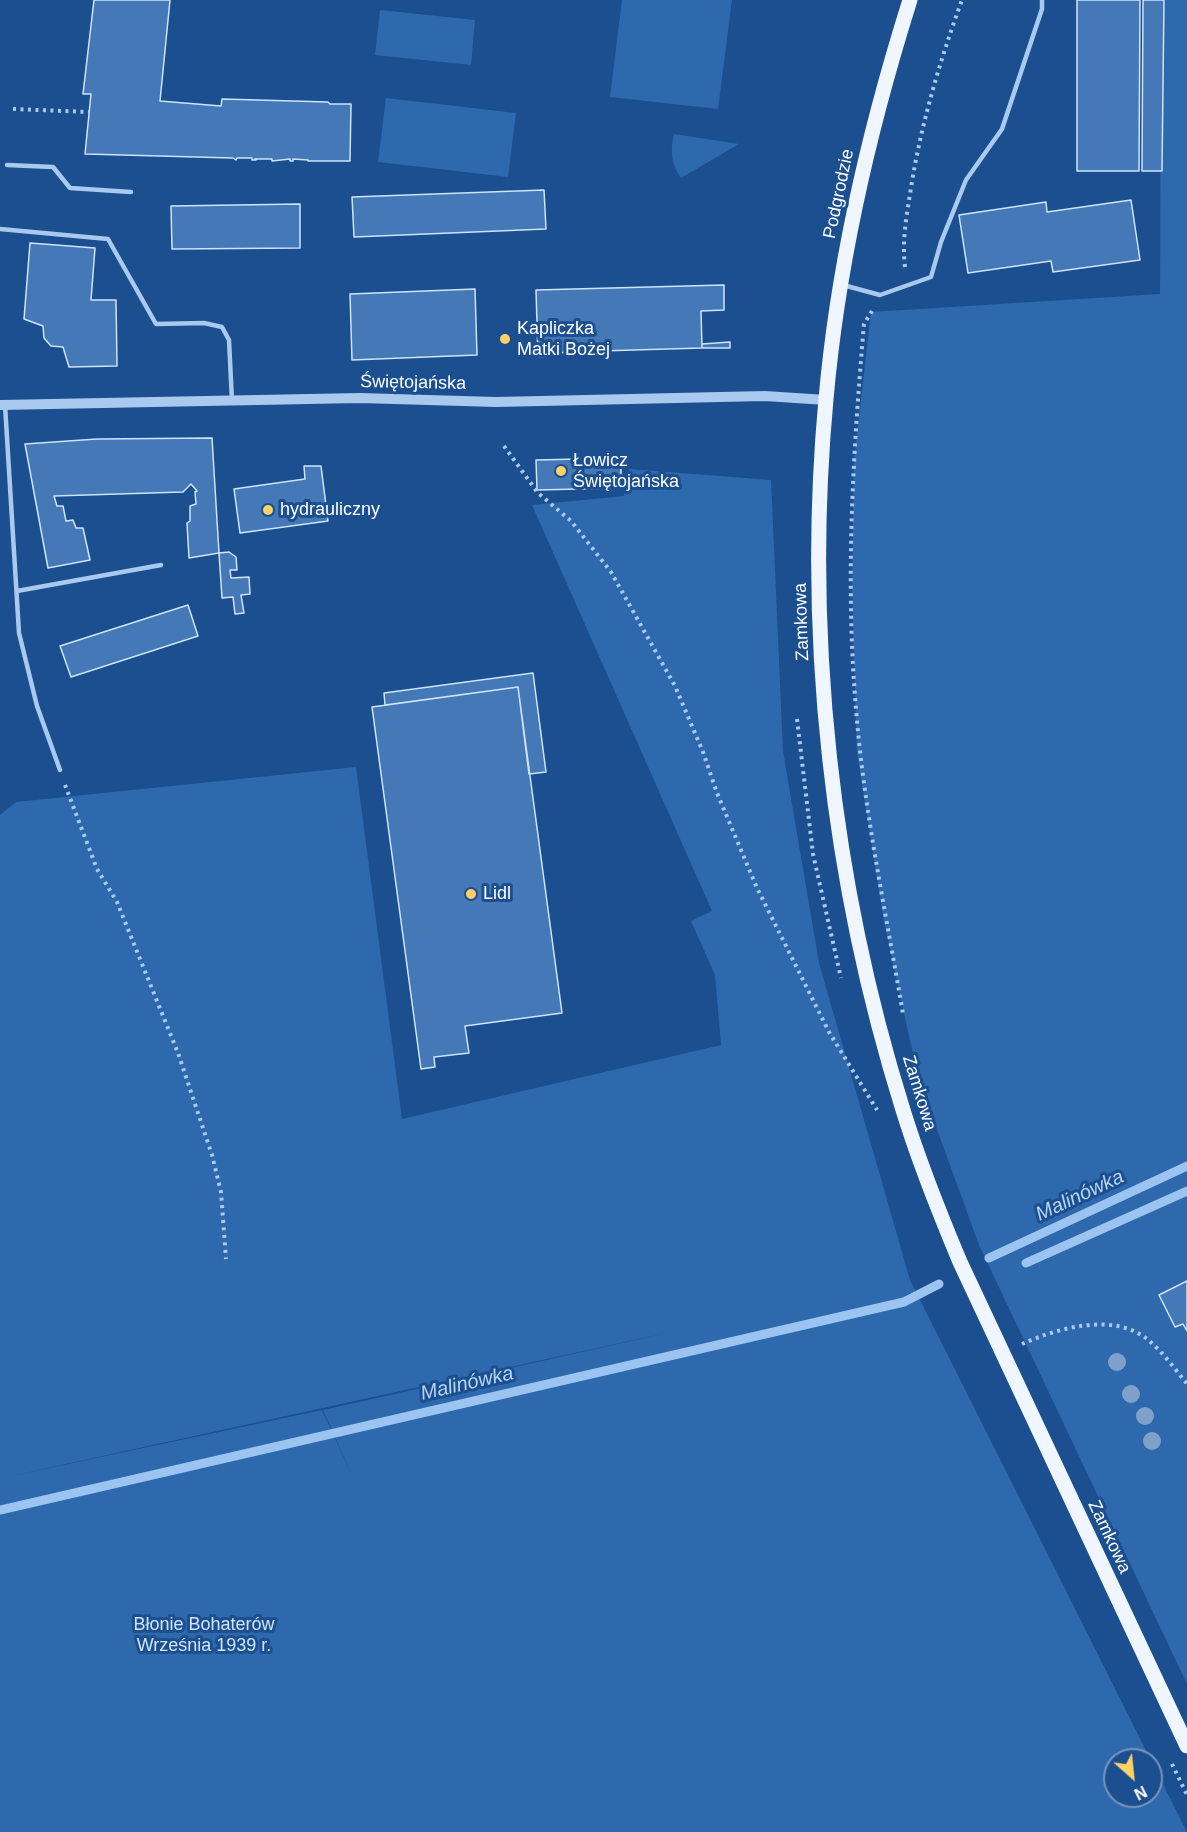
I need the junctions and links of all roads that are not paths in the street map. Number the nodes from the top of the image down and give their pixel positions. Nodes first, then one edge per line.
1 (910, 0) edge
2 (1042, 0) edge
3 (7, 165) dead end
4 (131, 192) dead end
5 (0, 229) edge
6 (841, 285) junction
7 (826, 400) junction
8 (232, 401) junction
9 (2, 405) edge
10 (161, 565) dead end
11 (16, 591) junction
12 (60, 770) road end
13 (1187, 1746) edge

1 - 6 main road, Podgrodzie
2 - 6 lane
3 - 4 lane
5 - 8 lane
6 - 7 main road, Podgrodzie
7 - 8 street, Świętojańska
7 - 13 main road, Zamkowa
8 - 9 street, Świętojańska
9 - 11 lane
10 - 11 lane
11 - 12 lane

